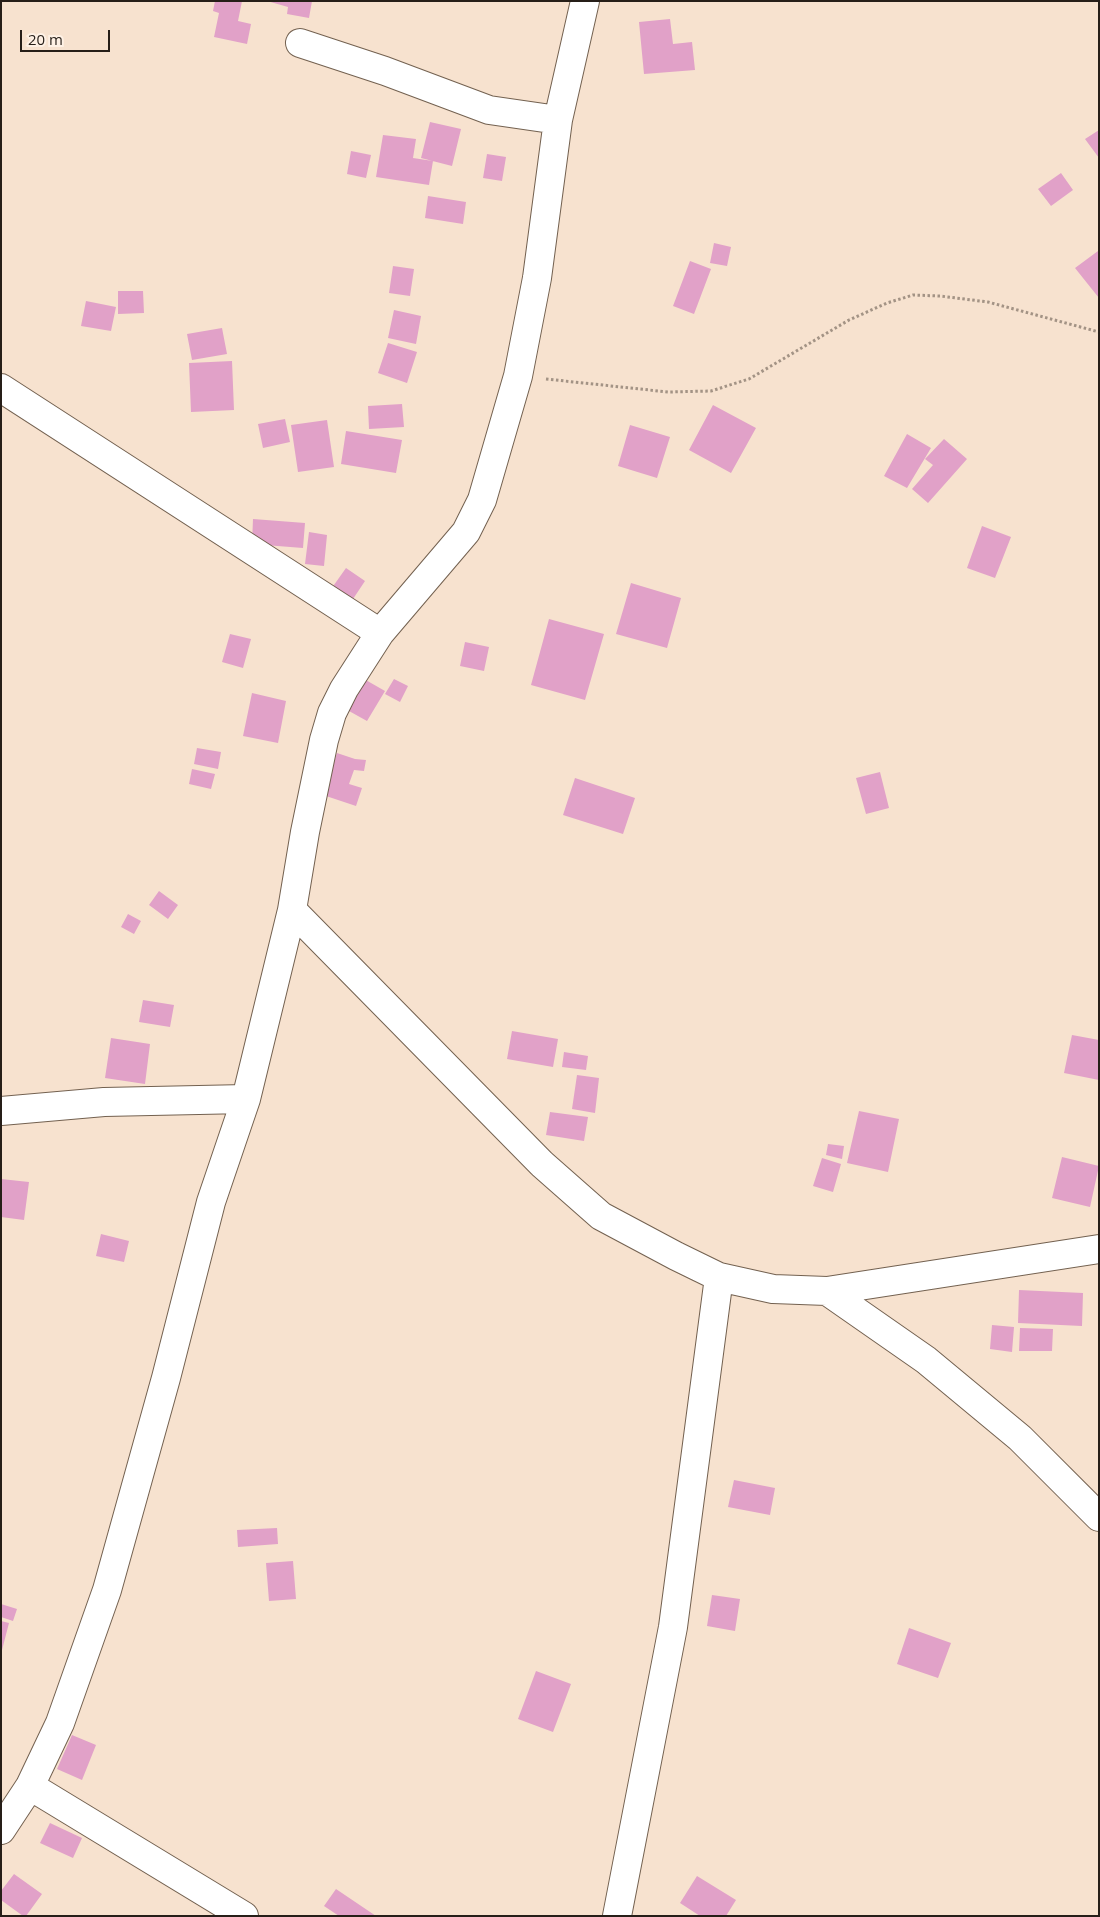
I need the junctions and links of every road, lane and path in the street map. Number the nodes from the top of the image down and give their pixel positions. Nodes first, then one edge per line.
1 (585, 1) edge
2 (300, 42) dead end
3 (558, 120) junction
4 (1099, 332) edge
5 (518, 376) junction
6 (1, 388) edge
7 (380, 633) junction
8 (292, 910) junction
9 (246, 1099) junction
10 (1, 1111) edge
11 (1099, 1249) edge
12 (719, 1277) junction
13 (827, 1291) junction
14 (1099, 1517) edge
15 (17, 1796) edge
16 (1, 1830) edge
17 (244, 1916) edge
18 (617, 1916) edge

1 - 3 street
2 - 3 street
3 - 5 street
4 - 5 path
5 - 7 street
6 - 7 street
7 - 8 street
8 - 9 street
8 - 12 street
9 - 10 street
9 - 15 street
11 - 13 street
12 - 13 street
12 - 18 street
13 - 14 street
15 - 16 street
15 - 17 street

